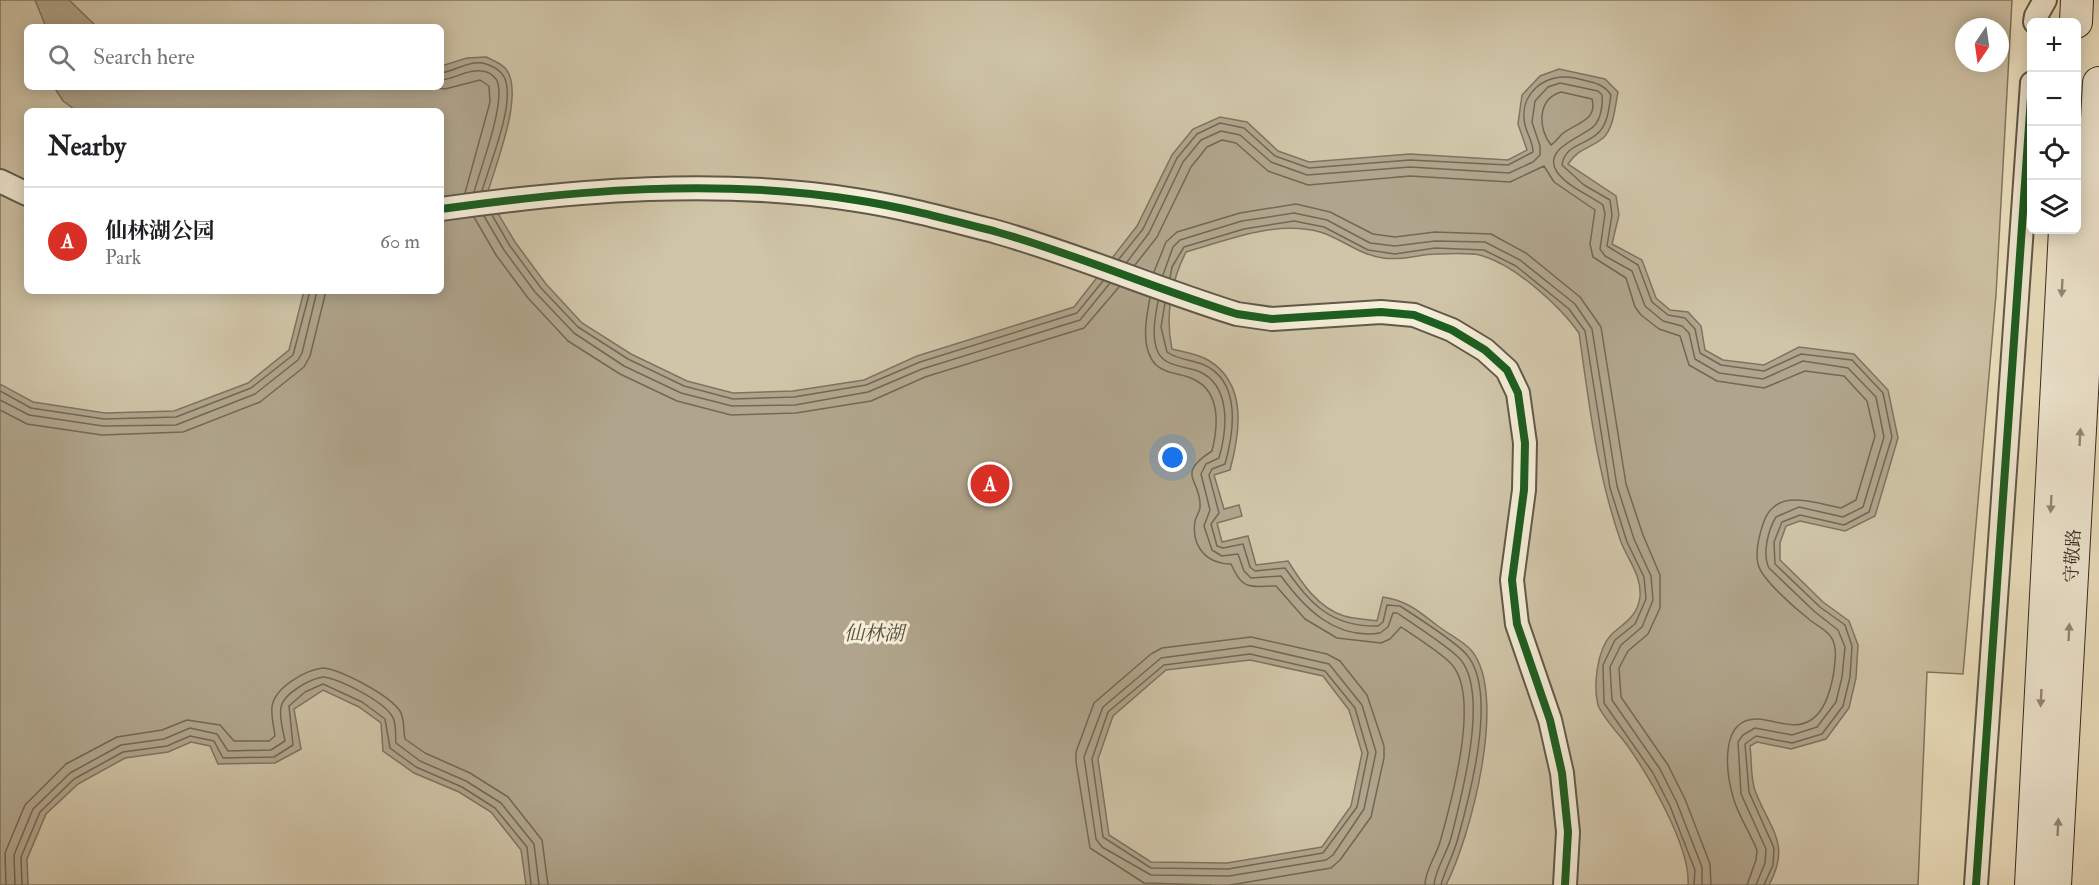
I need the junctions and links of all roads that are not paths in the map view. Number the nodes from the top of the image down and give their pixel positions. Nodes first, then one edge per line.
1 (2045, 0) edge
2 (2077, 0) edge
3 (2036, 18) edge
4 (2076, 18) edge
5 (2099, 83) edge
6 (2028, 126) edge
7 (0, 181) edge
8 (24, 193) edge
9 (444, 209) edge
10 (2065, 234) edge
11 (1565, 885) edge
12 (1976, 885) edge
13 (2031, 885) edge
14 (2055, 885) edge

1 - 3 street
2 - 4 main road
14 -> 5 main road, 守敬路
6 - 12 street
7 - 8 street
9 - 11 street
10 -> 13 main road, 守敬路

